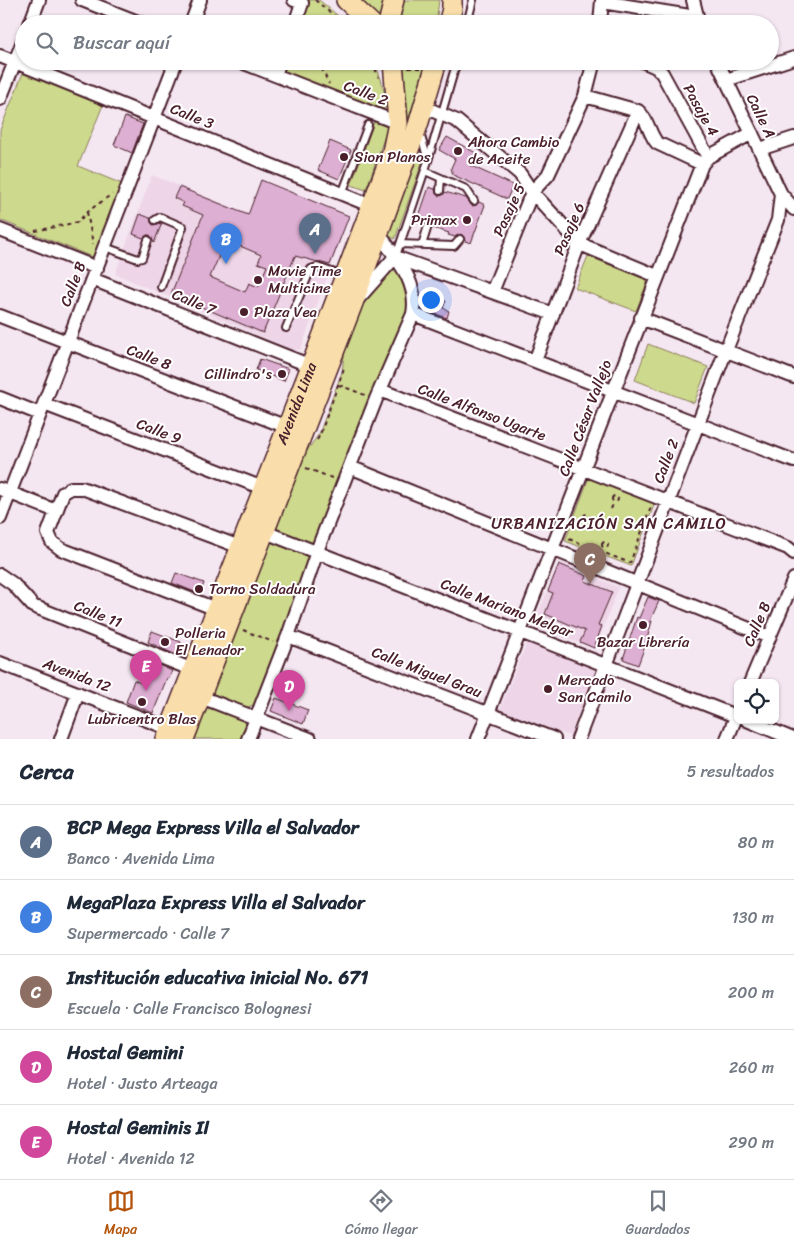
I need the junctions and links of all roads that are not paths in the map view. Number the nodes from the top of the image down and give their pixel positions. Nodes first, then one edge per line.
1 (39, 0) edge
2 (82, 0) edge
3 (200, 0) edge
4 (346, 0) edge
5 (394, 0) edge
6 (452, 0) edge
7 (473, 0) edge
8 (693, 0) edge
9 (602, 1) edge
10 (298, 2) edge
11 (33, 15) edge
12 (120, 15) edge
13 (194, 15) edge
14 (296, 15) edge
15 (362, 15) edge
16 (390, 15) edge
17 (450, 15) edge
18 (469, 15) edge
19 (601, 15) edge
20 (673, 15) edge
21 (697, 15) edge
22 (0, 56) edge
23 (794, 58) edge
24 (15, 62) joint
25 (779, 63) edge
26 (35, 70) edge
27 (173, 70) edge
28 (262, 70) edge
29 (277, 70) edge
30 (393, 70) edge
31 (435, 70) edge
32 (455, 70) edge
33 (592, 70) edge
34 (659, 70) edge
35 (721, 70) edge
36 (757, 70) edge
37 (275, 75) junction
38 (726, 80) junction
39 (585, 96) junction
40 (0, 99) edge
41 (638, 111) junction
42 (443, 114) junction
43 (421, 116) junction
44 (154, 118) junction
45 (398, 123) junction
46 (368, 125) dead end
47 (752, 133) junction
48 (794, 138) edge
49 (760, 149) junction
50 (428, 161) junction
51 (705, 161) junction
52 (425, 171) junction
53 (441, 178) junction
54 (440, 191) dead end
55 (532, 192) junction
56 (342, 194) junction
57 (781, 194) junction
58 (474, 201) dead end
59 (372, 206) junction
60 (794, 209) edge
61 (155, 220) dead end
62 (428, 226) dead end
63 (0, 230) edge
64 (379, 234) junction
65 (460, 239) dead end
66 (148, 240) dead end
67 (400, 244) junction
68 (579, 244) junction
69 (422, 245) junction
70 (104, 247) junction
71 (395, 257) junction
72 (94, 274) junction
73 (345, 276) junction
74 (657, 276) junction
75 (160, 287) dead end
76 (492, 292) junction
77 (353, 303) junction
78 (413, 314) junction
79 (552, 314) junction
80 (0, 316) edge
81 (641, 318) junction
82 (286, 328) dead end
83 (68, 342) junction
84 (726, 350) junction
85 (535, 361) junction
86 (311, 366) junction
87 (794, 376) edge
88 (612, 391) junction
89 (378, 395) junction
90 (0, 398) edge
91 (42, 409) junction
92 (698, 424) junction
93 (287, 428) junction
94 (794, 461) edge
95 (350, 467) junction
96 (582, 469) junction
97 (263, 488) junction
98 (5, 491) edge
99 (668, 502) junction
100 (56, 511) junction
101 (0, 518) edge
102 (265, 532) junction
103 (240, 547) junction
104 (552, 548) junction
105 (317, 552) junction
106 (794, 553) edge
107 (0, 575) edge
108 (794, 579) edge
109 (638, 583) junction
110 (216, 609) junction
111 (520, 630) junction
112 (769, 637) junction
113 (286, 641) junction
114 (606, 665) junction
115 (1, 667) edge
116 (193, 670) junction
117 (752, 679) edge
118 (78, 693) junction
119 (193, 694) junction
120 (488, 713) junction
121 (734, 714) edge
122 (255, 718) junction
123 (735, 724) edge
124 (758, 724) edge
125 (173, 736) edge
126 (61, 739) edge
127 (248, 739) edge
128 (310, 739) edge
129 (478, 739) edge
130 (554, 739) edge
131 (578, 739) edge
132 (727, 739) edge
133 (793, 739) edge

1 - 11 street
2 - 12 street
3 - 13 street
4 - 15 main road
5 - 16 main road
6 - 17 main road
7 - 18 lane
8 - 21 street
9 - 19 street
9 - 20 street
10 - 14 street
22 - 24 street, Calle 3
23 - 25 street
24 - 40 street
26 - 44 street, Calle 3
27 - 44 street, Calle B
28 - 37 street, Calle 2
29 - 37 street
30 - 45 main road, Avenida Lima
31 - 43 main road, Avenida Lima
32 - 42 lane
33 - 39 street, Pasaje 5
34 - 51 street, Pasaje 4
35 - 38 street, Calle A
36 - 38 street
37 - 45 street, Calle 2
38 - 47 street, Calle A
39 - 41 street
39 - 55 street, Pasaje 5
41 - 51 street
41 - 68 street, Pasaje 6
42 - 43 street
42 - 50 lane
42 - 55 street
43 - 50 lane
43 - 64 main road, Avenida Lima
44 - 56 street, Calle 3
44 - 70 street, Calle B
45 - 59 main road, Avenida Lima
46 - 56 lane
47 - 49 street, Calle A
47 - 51 street
48 - 49 street
49 - 57 street, Calle A
50 - 52 lane
51 - 74 street, Calle César Vallejo
52 - 53 lane
52 - 67 lane
53 - 54 lane
53 - 58 lane
55 - 68 street
55 - 76 street, Pasaje 5
56 - 59 street, Calle 3
57 - 60 street, Calle A
57 - 84 street, Calle 2
59 - 73 main road, Avenida Lima
61 - 75 lane
62 - 69 lane
63 - 72 street, Calle 7
64 - 71 street
64 - 77 main road, Avenida Lima
65 - 69 lane
66 - 70 lane
67 - 69 lane
67 - 71 lane
68 - 74 street
68 - 79 street, Pasaje 6
70 - 72 street, Calle B
71 - 76 street
71 - 77 street
71 - 78 street
72 - 83 street, Calle B
72 - 86 street, Calle 7
73 - 82 lane
73 - 86 main road, Avenida Lima
74 - 81 street, Calle César Vallejo
76 - 79 street
77 - 102 main road, Avenida Lima
78 - 85 street
78 - 89 street
79 - 85 street, Pasaje 6
80 - 83 street, Calle 8
81 - 84 street
81 - 88 street, Calle César Vallejo
83 - 91 street, Calle B
83 - 93 street, Calle 8
84 - 87 street
84 - 92 street, Calle 2
85 - 88 street
86 - 93 main road, Avenida Lima
88 - 92 street
88 - 96 street, Calle César Vallejo
89 - 95 street
89 - 96 street, Calle Alfonso Ugarte
90 - 91 street, Calle 9
91 - 97 street, Calle 9
91 - 98 street, Calle B
92 - 94 street
92 - 99 street, Calle 2
93 - 97 main road, Avenida Lima
95 - 104 street
95 - 105 street
96 - 99 street, Calle Alfonso Ugarte
96 - 104 street, Calle César Vallejo
97 - 103 main road, Avenida Lima
98 - 100 street
98 - 101 street, Calle B
99 - 106 street, Calle Alfonso Ugarte
99 - 109 street, Calle 2
100 - 103 street
100 - 110 street
102 - 105 street, Calle Mariano Melgar
102 - 119 main road, Avenida Lima
103 - 110 main road, Avenida Lima
104 - 109 street
104 - 111 street, Calle César Vallejo
105 - 111 street, Calle Mariano Melgar
105 - 113 street
107 - 116 street, Calle 11
108 - 112 street, Calle B
109 - 112 street
109 - 114 street, Calle 2
110 - 116 main road, Avenida Lima
111 - 114 street, Calle Mariano Melgar
111 - 120 street, Calle César Vallejo
112 - 117 street, Calle B
113 - 120 street, Calle Miguel Grau
113 - 122 street
114 - 121 street, Calle Mariano Melgar
114 - 131 street, Calle 2
115 - 118 street, Avenida 12
116 - 119 main road, Avenida Lima
118 - 125 street, Avenida 12
118 - 126 street
119 - 122 street
119 - 125 main road, Avenida Lima
120 - 129 street, Calle César Vallejo
120 - 130 street, Calle Miguel Grau
122 - 127 street
122 - 128 street
123 - 132 street
124 - 133 street, Calle Mariano Melgar

